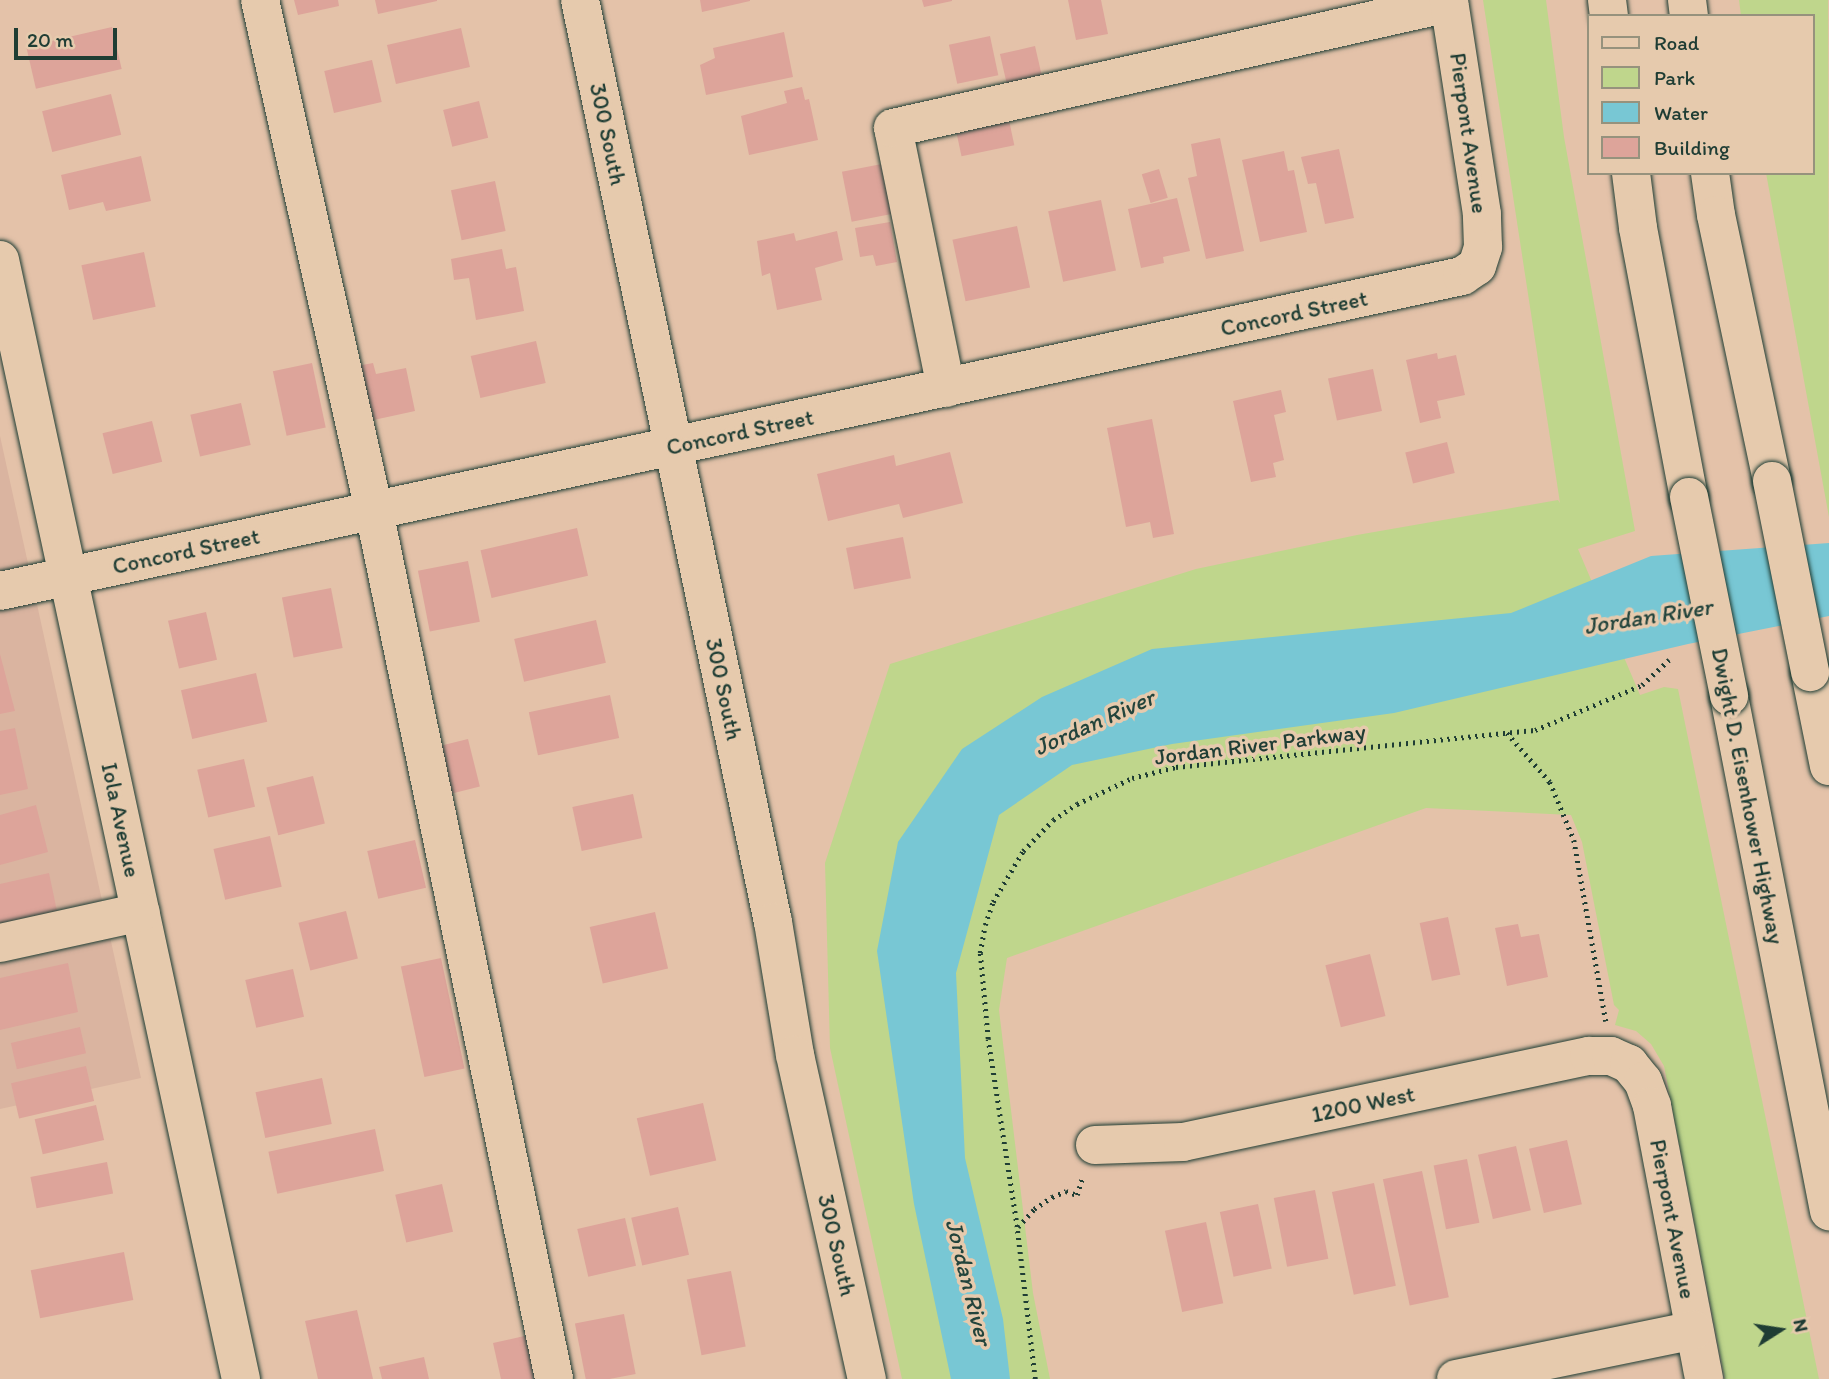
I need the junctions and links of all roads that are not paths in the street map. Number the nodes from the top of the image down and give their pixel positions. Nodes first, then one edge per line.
1 (260, 0) edge
2 (580, 0) edge
3 (1449, 1) edge
4 (1630, 175) edge
5 (1710, 175) edge
6 (0, 260) edge
7 (1477, 266) joint
8 (946, 388) junction
9 (675, 446) junction
10 (374, 511) junction
11 (68, 577) junction
12 (0, 591) edge
13 (1829, 766) edge
14 (141, 912) junction
15 (0, 943) edge
16 (1620, 1060) joint
17 (1095, 1145) dead end
18 (1829, 1211) edge
19 (1694, 1329) junction
20 (241, 1379) edge
21 (554, 1379) edge
22 (867, 1379) edge
23 (1456, 1379) edge
24 (1704, 1379) edge

1 - 10 main road
2 - 9 main road, 300 South
3 - 7 main road, Pierpont Avenue
3 - 8 main road
4 - 18 main road, Dwight D. Eisenhower Highway, bridge
5 - 13 main road, bridge
6 - 11 main road, Iola Avenue
7 - 8 main road, Concord Street
8 - 9 main road, Concord Street
9 - 10 main road, Concord Street
9 - 22 main road, 300 South
10 - 11 main road, Concord Street
10 - 21 main road
11 - 12 main road, Concord Street
11 - 14 main road, Iola Avenue
14 - 15 main road
14 - 20 main road, Iola Avenue
16 - 17 main road, 1200 West
16 - 19 main road, Pierpont Avenue
19 - 23 main road
19 - 24 main road, Pierpont Avenue

